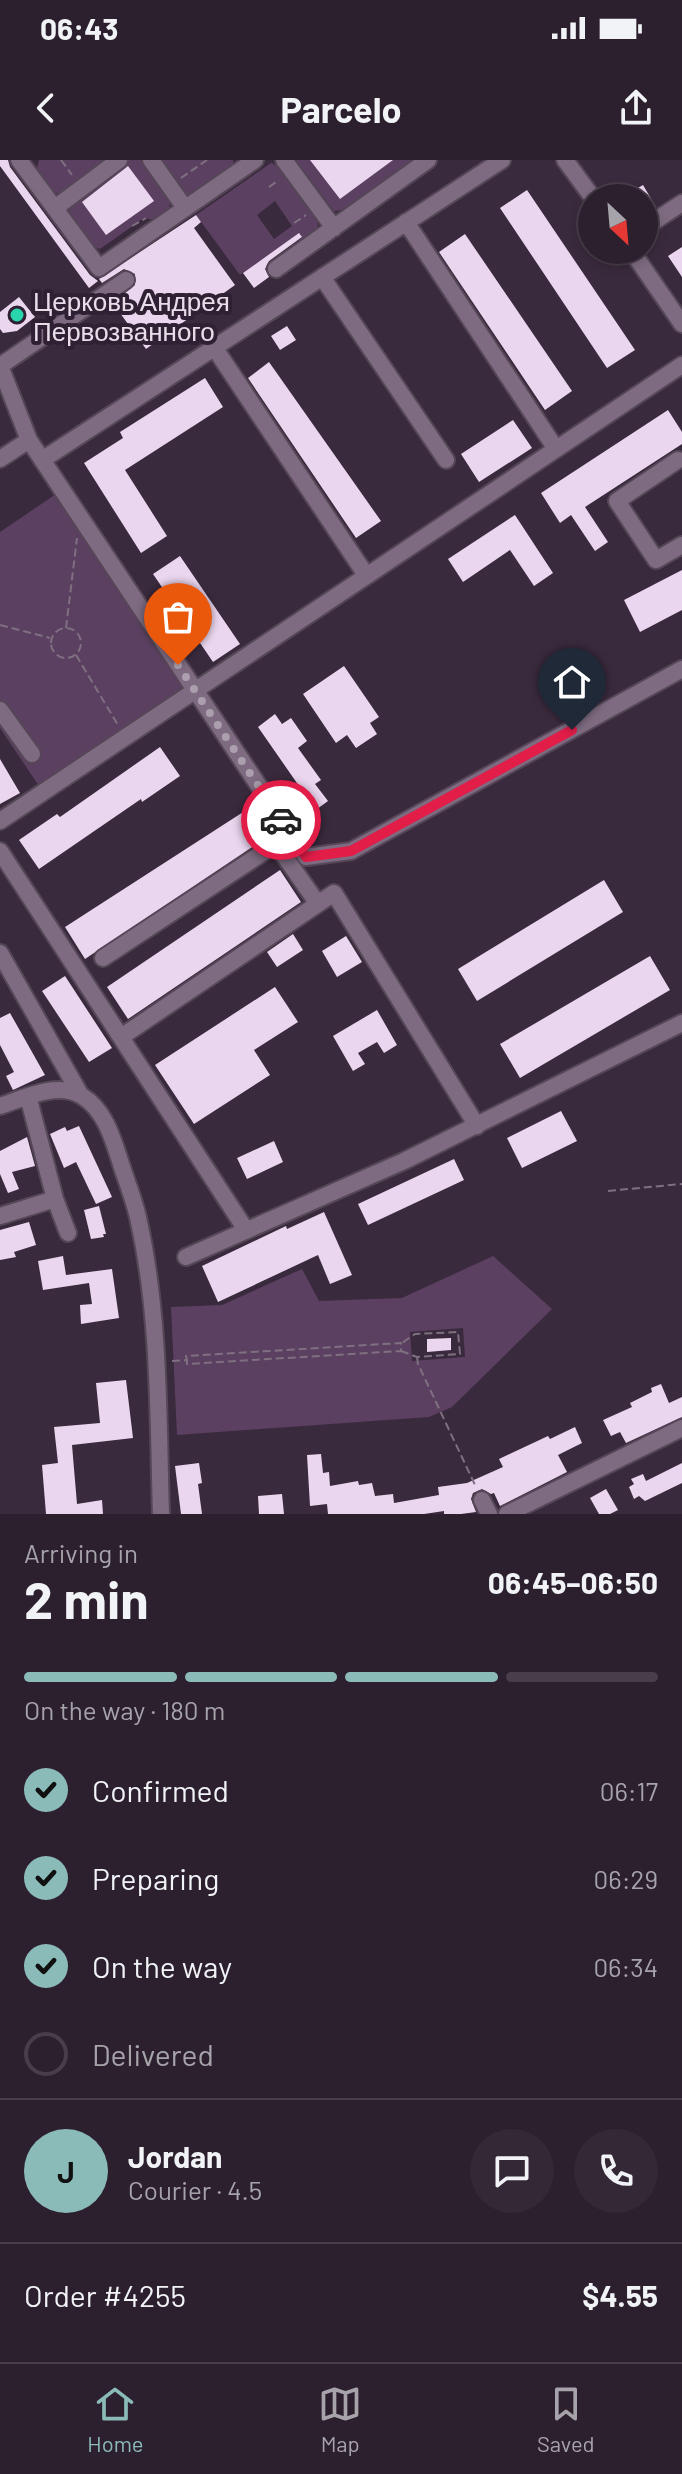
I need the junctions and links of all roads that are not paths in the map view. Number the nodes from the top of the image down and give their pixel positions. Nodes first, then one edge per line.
1 (119, 160) edge
2 (151, 160) edge
3 (284, 160) edge
4 (428, 160) edge
5 (502, 160) edge
6 (565, 160) edge
7 (21, 161) edge
8 (249, 162) edge
9 (583, 184) edge
10 (682, 203) edge
11 (55, 208) junction
12 (185, 208) junction
13 (658, 219) edge
14 (406, 222) junction
15 (334, 228) junction
16 (641, 264) edge
17 (276, 269) dead end
18 (322, 277) junction
19 (126, 280) dead end
20 (682, 324) edge
21 (214, 347) junction
22 (682, 365) edge
23 (29, 440) junction
24 (556, 449) junction
25 (0, 459) edge
26 (42, 460) junction
27 (446, 460) dead end
28 (678, 460) dead end
29 (682, 545) edge
30 (366, 575) junction
31 (682, 669) edge
32 (194, 689) junction
33 (1, 716) edge
34 (32, 754) dead end
35 (0, 821) edge
36 (0, 851) edge
37 (318, 904) junction
38 (0, 953) edge
39 (103, 958) dead end
40 (682, 1023) edge
41 (121, 1037) junction
42 (80, 1094) junction
43 (28, 1096) junction
44 (0, 1106) edge
45 (477, 1126) junction
46 (55, 1199) junction
47 (0, 1216) edge
48 (246, 1230) junction
49 (68, 1233) dead end
50 (186, 1257) dead end
51 (682, 1428) edge
52 (161, 1514) edge
53 (507, 1514) edge

1 - 11 street
2 - 12 street
3 - 15 street
4 - 15 street
5 - 14 street
6 - 9 street
7 - 11 street
8 - 12 street
10 - 13 street
11 - 12 street
14 - 18 street
14 - 24 street
15 - 17 street
16 - 20 street
18 - 21 street
18 - 27 street
19 - 23 street
21 - 26 street
21 - 30 street
22 - 24 street
23 - 25 street
23 - 26 street
24 - 30 street
26 - 32 street
28 - 29 street
30 - 32 street
31 - 32 street
32 - 35 street
33 - 34 street
36 - 41 street
37 - 39 street
37 - 41 street
37 - 45 street
38 - 42 street
40 - 45 street
41 - 48 street
42 - 43 street
42 - 52 street
43 - 44 street
43 - 46 street
45 - 48 street
46 - 47 street
46 - 49 street
48 - 50 street
51 - 53 street

